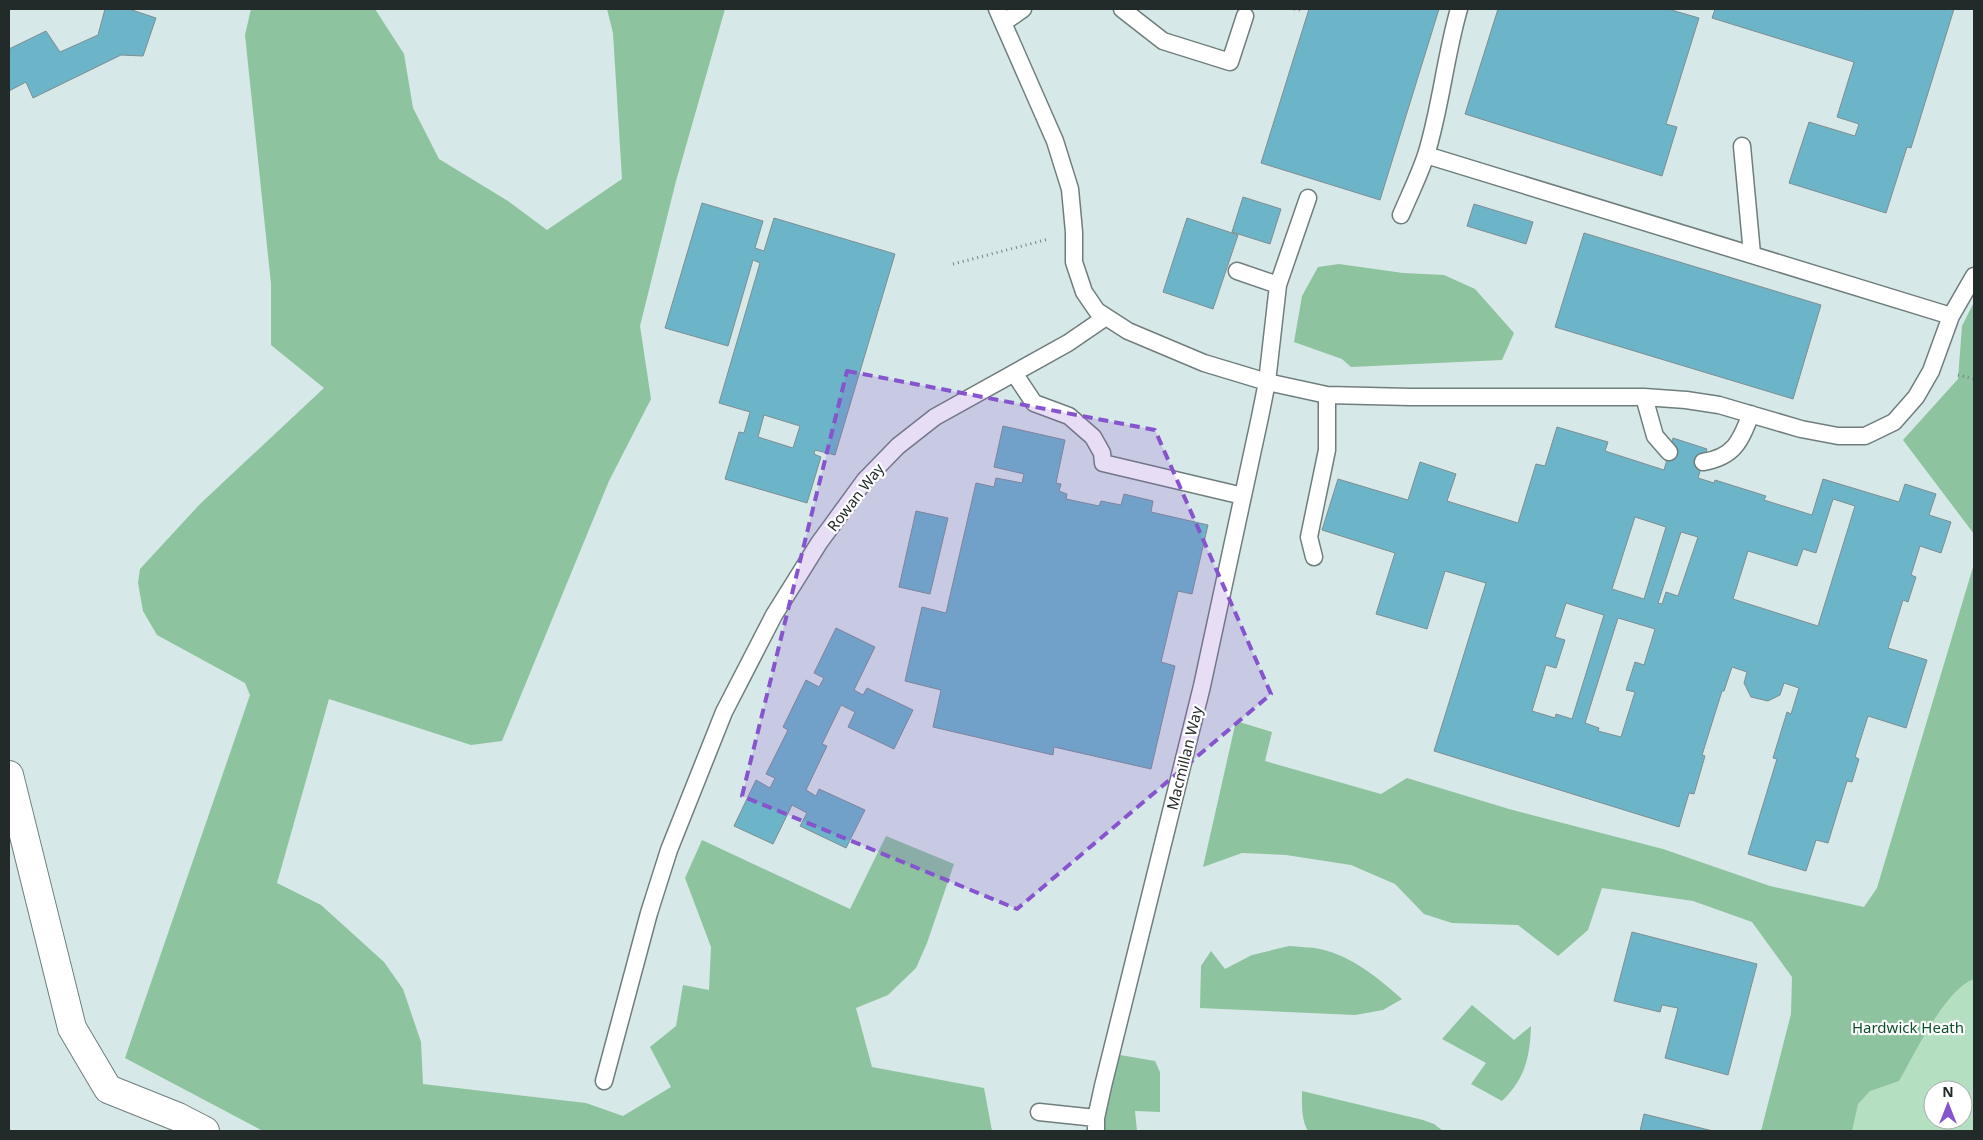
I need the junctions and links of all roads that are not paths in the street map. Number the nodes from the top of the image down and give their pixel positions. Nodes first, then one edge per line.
1 (1023, 9) edge
2 (1122, 9) edge
3 (1459, 9) edge
4 (1000, 16) edge
5 (1245, 16) dead end
6 (1742, 146) dead end
7 (1426, 155) junction
8 (1308, 198) dead end
9 (1401, 216) dead end
10 (1752, 254) junction
11 (1237, 271) dead end
12 (1974, 276) edge
13 (1278, 285) junction
14 (1951, 316) junction
15 (1106, 317) junction
16 (1014, 373) junction
17 (1267, 382) junction
18 (1327, 395) junction
19 (1644, 398) junction
20 (1751, 414) junction
21 (1669, 452) dead end
22 (1703, 462) dead end
23 (1243, 496) junction
24 (1314, 557) dead end
25 (9, 775) edge
26 (604, 1081) dead end
27 (1039, 1112) dead end
28 (1096, 1125) edge
29 (205, 1131) edge

1 - 4 lane
2 - 5 lane
3 - 7 lane
4 - 15 lane
6 - 10 lane
7 - 9 lane
7 - 10 lane
8 - 13 lane, Macmillan Way
10 - 14 lane
11 - 13 lane
12 - 14 lane
13 - 17 lane, Macmillan Way
14 - 20 lane
15 - 16 lane, Rowan Way
15 - 17 lane
16 - 23 lane
16 - 26 lane, Rowan Way
17 - 18 lane
17 - 23 lane, Macmillan Way
18 - 19 lane
18 - 24 lane
19 - 20 lane
19 - 21 lane
20 - 22 lane
23 - 28 lane, Macmillan Way
25 - 29 street
27 - 28 lane

